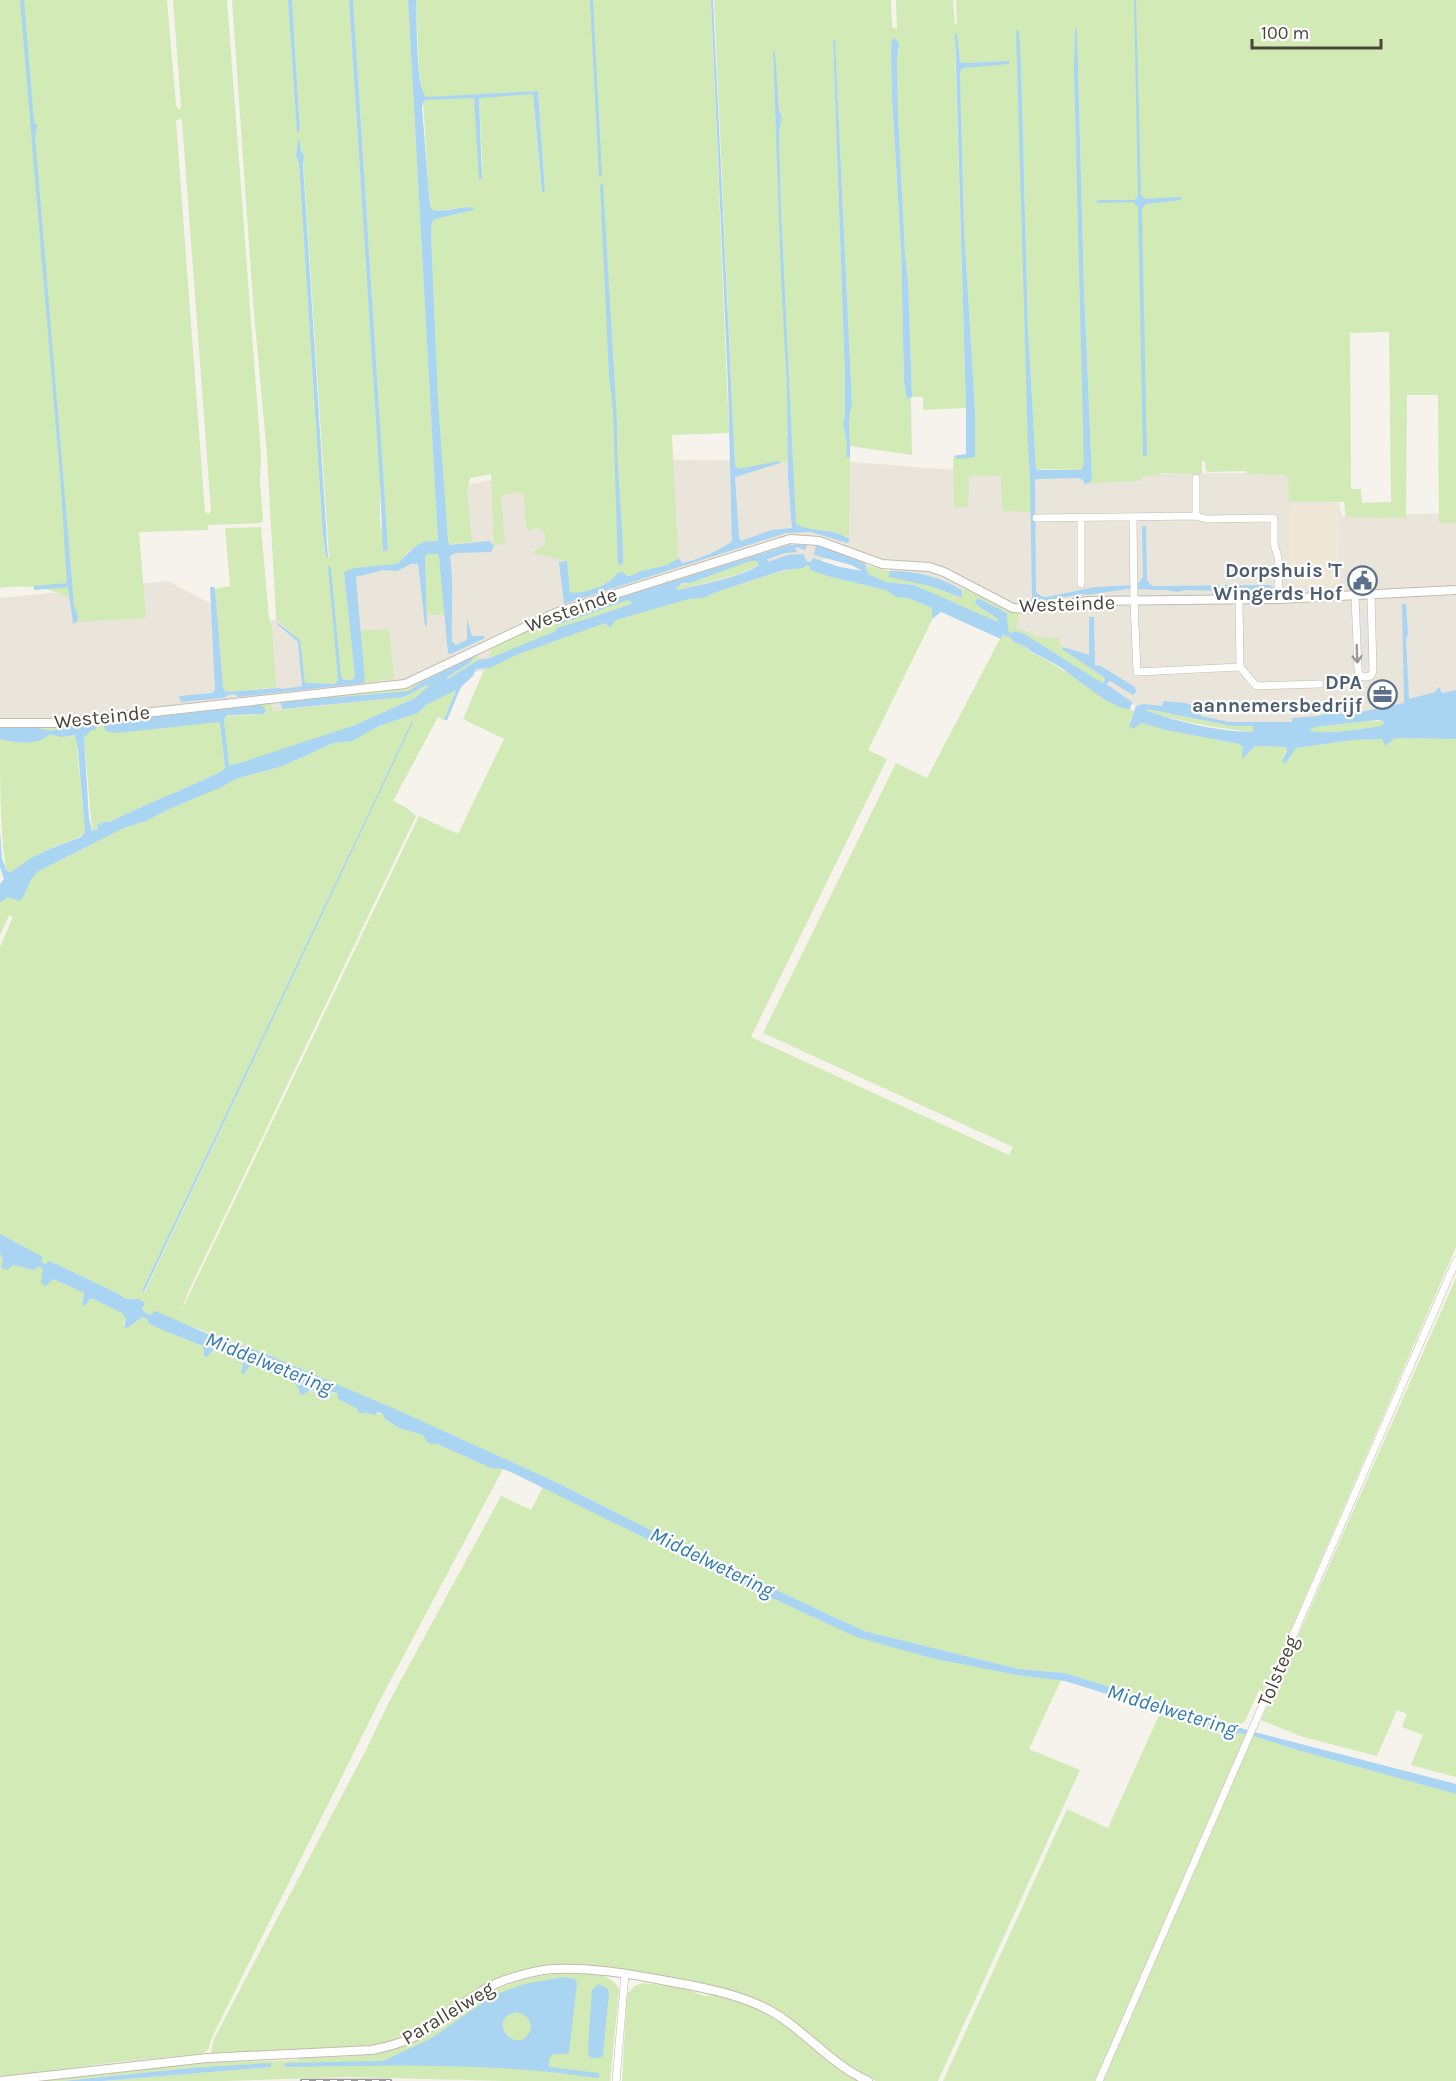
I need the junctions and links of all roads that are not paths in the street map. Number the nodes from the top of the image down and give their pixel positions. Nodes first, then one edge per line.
1 (1196, 478) dead end
2 (1196, 516) junction
3 (1133, 517) junction
4 (1036, 518) dead end
5 (1081, 518) junction
6 (1081, 584) dead end
7 (1456, 590) edge
8 (1371, 595) junction
9 (1355, 596) junction
10 (1239, 599) junction
11 (1279, 599) junction
12 (1134, 601) junction
13 (1240, 667) junction
14 (1320, 684) dead end
15 (0, 723) edge
16 (1456, 1261) edge
17 (626, 1974) junction
18 (1, 2081) edge
19 (616, 2081) edge
20 (868, 2081) edge
21 (1100, 2081) edge

1 - 2 street
2 - 3 street
2 - 11 street
3 - 5 street
3 - 12 street
4 - 5 street
5 - 6 street
7 - 8 street, Westeinde
8 - 9 street, Westeinde
9 -> 8 street
9 - 11 street, Westeinde
10 - 11 street, Westeinde
10 - 12 street, Westeinde
10 - 13 street
12 - 13 street
12 - 15 street, Westeinde
13 - 14 street
16 - 21 street, Tolsteeg
17 - 18 street, Parallelweg
17 - 19 street
17 - 20 street, Parallelweg

